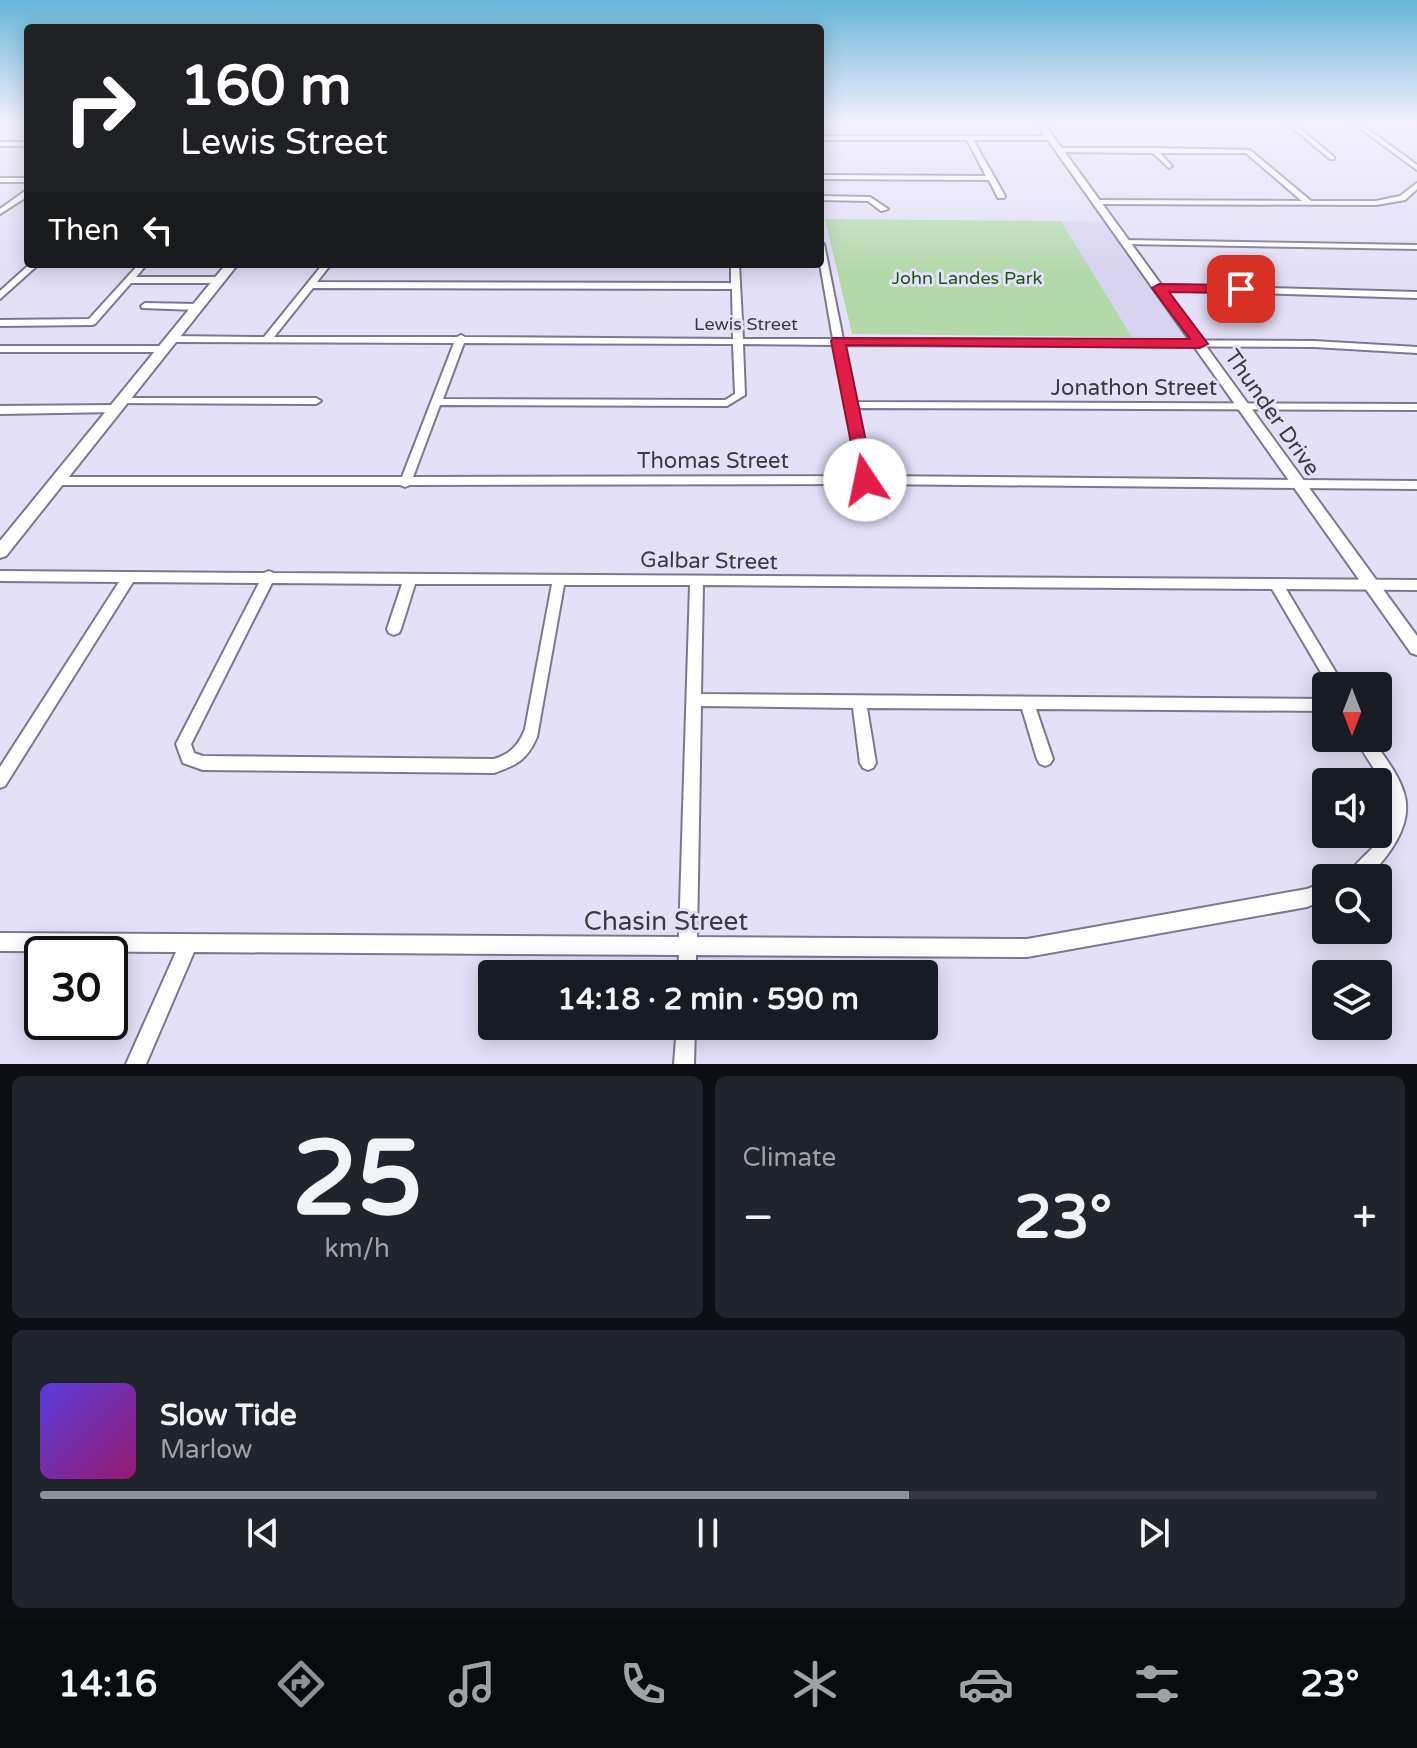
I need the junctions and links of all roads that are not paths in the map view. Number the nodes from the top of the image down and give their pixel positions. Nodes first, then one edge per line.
1 (987, 171) edge
2 (1074, 171) edge
3 (1271, 171) edge
4 (824, 177) edge
5 (991, 178) junction
6 (0, 180) edge
7 (24, 180) edge
8 (1417, 185) edge
9 (24, 196) edge
10 (1001, 196) dead end
11 (824, 198) edge
12 (1096, 202) junction
13 (1308, 202) junction
14 (884, 209) dead end
15 (0, 212) edge
16 (1126, 242) junction
17 (1417, 247) edge
18 (824, 266) edge
19 (31, 268) edge
20 (140, 268) edge
21 (229, 268) edge
22 (324, 268) edge
23 (735, 268) edge
24 (129, 280) junction
25 (220, 280) junction
26 (311, 285) junction
27 (736, 286) junction
28 (1159, 288) junction
29 (1417, 295) edge
30 (0, 296) edge
31 (145, 306) dead end
32 (197, 307) junction
33 (0, 323) edge
34 (461, 338) junction
35 (267, 339) junction
36 (738, 340) junction
37 (838, 341) junction
38 (166, 344) junction
39 (1200, 344) junction
40 (0, 349) edge
41 (1417, 350) edge
42 (316, 401) dead end
43 (435, 402) junction
44 (118, 405) junction
45 (851, 405) junction
46 (1246, 407) junction
47 (1417, 407) edge
48 (0, 410) edge
49 (865, 480) junction
50 (57, 481) junction
51 (405, 483) junction
52 (1300, 485) junction
53 (1417, 485) edge
54 (0, 552) edge
55 (0, 576) edge
56 (269, 576) junction
57 (129, 577) junction
58 (410, 578) junction
59 (559, 579) junction
60 (697, 580) junction
61 (1276, 584) junction
62 (1372, 585) junction
63 (1417, 585) edge
64 (394, 629) dead end
65 (1417, 648) edge
66 (1329, 672) edge
67 (693, 700) junction
68 (859, 701) junction
69 (1027, 703) junction
70 (1312, 705) edge
71 (1371, 752) edge
72 (1045, 759) dead end
73 (868, 763) dead end
74 (0, 781) edge
75 (1370, 864) edge
76 (1312, 896) edge
77 (0, 942) edge
78 (189, 942) junction
79 (688, 947) junction
80 (688, 960) edge
81 (685, 1040) edge
82 (136, 1064) edge
83 (684, 1064) edge

1 - 5 street
2 - 12 street, Thunder Drive
3 - 13 street
4 - 5 street
5 - 10 street
6 - 7 street
8 - 13 street
9 - 15 street
11 - 14 street
12 - 13 street
12 - 16 street, Thunder Drive
16 - 17 street
16 - 28 street, Thunder Drive
18 - 37 street
19 - 30 street
20 - 24 street
21 - 25 main road
22 - 26 street
23 - 27 street
24 - 25 street
24 - 33 street
25 - 32 main road
26 - 27 street
26 - 35 street
27 - 36 street
28 - 29 street
28 - 39 street, Thunder Drive
31 - 32 street
32 - 38 main road
34 - 35 street, Lewis Street
34 - 36 street, Lewis Street
34 - 43 street
35 - 38 street, Lewis Street
36 - 37 street, Lewis Street
36 - 43 street
37 - 39 street, Lewis Street
37 - 45 street
38 - 40 street, Lewis Street
38 - 44 main road
39 - 41 street, Lewis Street
39 - 46 street, Thunder Drive
42 - 44 street
43 - 51 street
44 - 48 street
44 - 50 main road
45 - 46 street, Jonathon Street
45 - 49 street
46 - 47 street, Jonathon Street
46 - 52 street, Thunder Drive
49 - 51 street, Thomas Street
49 - 52 street, Thomas Street
50 - 51 street, Thomas Street
50 - 54 main road
52 - 53 street, Thomas Street
52 - 62 street, Thunder Drive
55 - 57 street, Galbar Street
56 - 57 street, Galbar Street
56 - 58 street, Galbar Street
56 - 59 street
57 - 74 street
58 - 59 street, Galbar Street
58 - 64 street
59 - 60 street, Galbar Street
60 - 61 street, Galbar Street
60 - 67 street
61 - 62 street, Galbar Street
61 - 66 street
62 - 63 street, Galbar Street
62 - 65 street, Thunder Drive
67 - 68 street
67 - 79 street
68 - 69 street
68 - 73 street
69 - 70 street
69 - 72 street
71 - 75 street
76 - 79 street, Chasin Street
77 - 78 street, Chasin Street
78 - 79 street, Chasin Street
78 - 82 street
79 - 80 street
81 - 83 street

